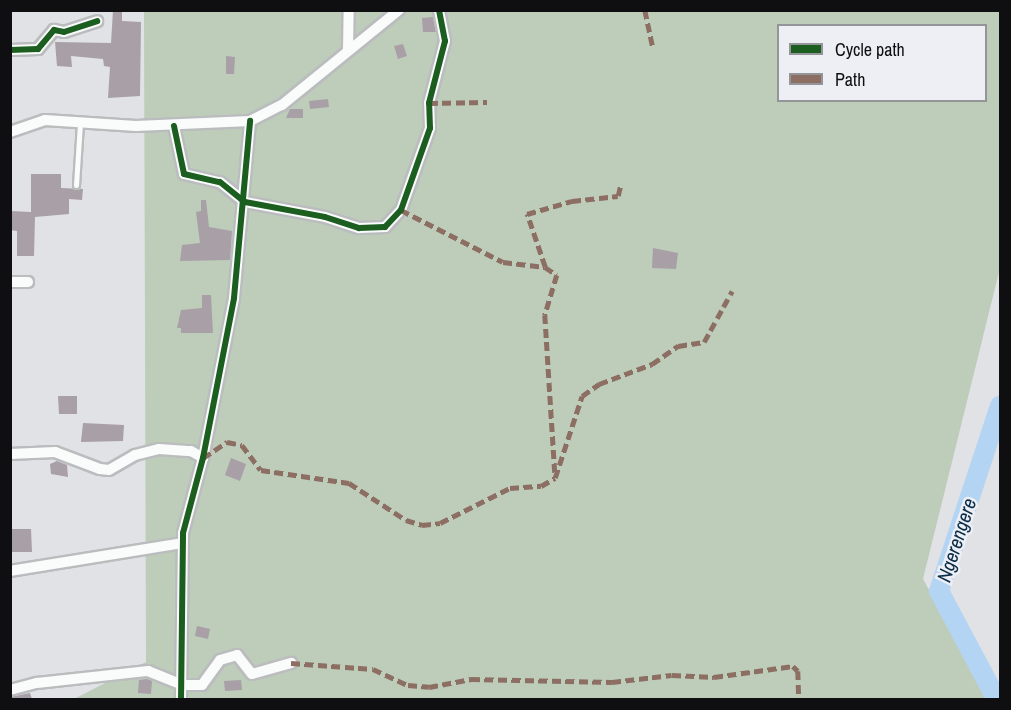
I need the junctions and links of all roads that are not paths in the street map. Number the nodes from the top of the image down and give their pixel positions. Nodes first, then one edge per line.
1 (349, 10) edge
2 (399, 10) edge
3 (439, 10) edge
4 (97, 21) dead end
5 (10, 50) edge
6 (348, 50) junction
7 (250, 121) junction
8 (80, 123) junction
9 (174, 126) junction
10 (10, 132) edge
11 (76, 185) dead end
12 (245, 202) junction
13 (10, 282) edge
14 (28, 282) dead end
15 (10, 454) edge
16 (203, 458) junction
17 (182, 543) junction
18 (10, 571) edge
19 (291, 663) dead end
20 (182, 685) junction
21 (10, 690) edge
22 (181, 699) edge

1 - 6 street
2 - 6 street
3 - 12 street
4 - 5 street
6 - 7 street
7 - 9 street
7 - 12 street
8 - 9 street
8 - 10 street
8 - 11 lane
9 - 12 street
12 - 16 street
13 - 14 street
15 - 16 street
16 - 17 street
17 - 18 street
17 - 20 street
19 - 20 street
20 - 21 street
20 - 22 street

